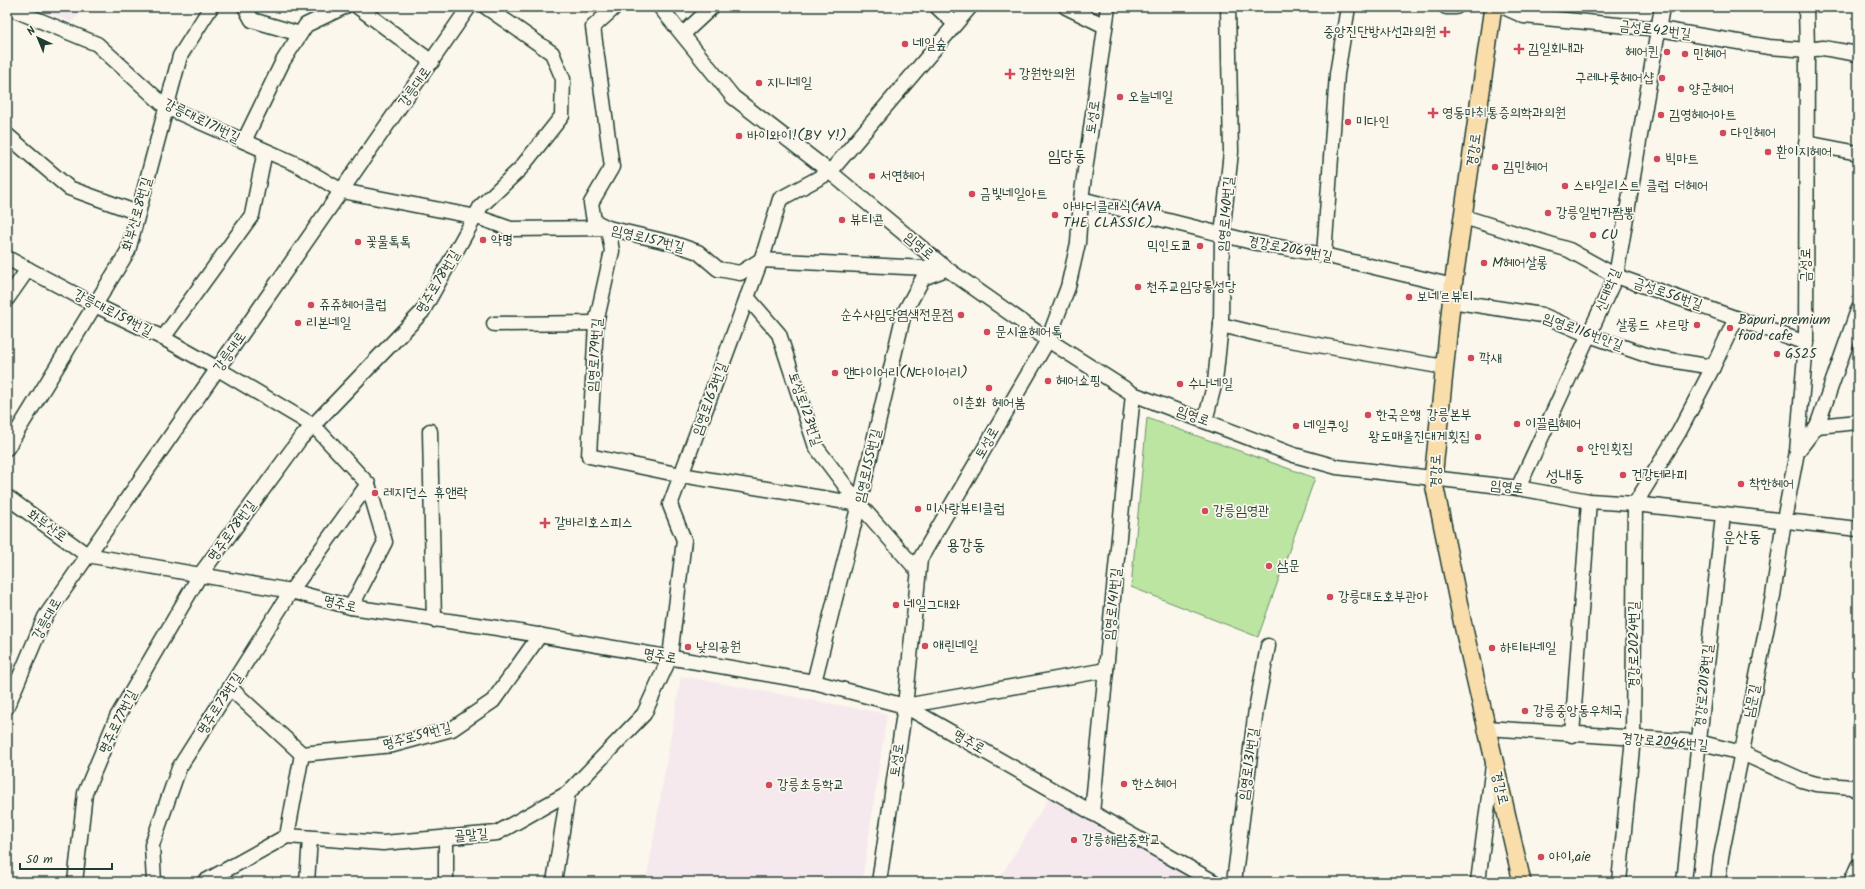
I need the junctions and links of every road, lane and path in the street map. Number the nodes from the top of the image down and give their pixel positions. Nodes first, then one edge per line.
1 (7, 7) edge
2 (211, 7) edge
3 (245, 7) edge
4 (344, 7) edge
5 (358, 7) edge
6 (469, 7) edge
7 (486, 7) edge
8 (615, 7) edge
9 (660, 7) edge
10 (712, 7) edge
11 (937, 7) edge
12 (970, 7) edge
13 (1066, 7) edge
14 (1108, 7) edge
15 (1228, 7) edge
16 (1348, 7) edge
17 (1446, 7) edge
18 (1456, 7) edge
19 (1493, 7) edge
20 (1504, 7) edge
21 (1662, 7) edge
22 (1806, 7) edge
23 (955, 24) junction
24 (1105, 26) junction
25 (1659, 29) junction
26 (300, 34) junction
27 (683, 34) junction
28 (1807, 50) junction
29 (1858, 54) edge
30 (432, 62) junction
31 (166, 107) junction
32 (7, 135) edge
33 (244, 141) junction
34 (1806, 144) junction
35 (265, 150) junction
36 (1858, 153) edge
37 (830, 172) junction
38 (342, 192) junction
39 (1081, 199) junction
40 (138, 213) junction
41 (477, 217) junction
42 (1464, 217) junction
43 (608, 228) junction
44 (1222, 235) junction
45 (1324, 255) junction
46 (7, 258) edge
47 (761, 260) junction
48 (947, 268) junction
49 (28, 269) junction
50 (1616, 276) junction
51 (1452, 294) junction
52 (747, 297) junction
53 (7, 299) edge
54 (95, 305) junction
55 (1858, 310) edge
56 (1736, 318) junction
57 (494, 324) dead end
58 (596, 324) junction
59 (1221, 325) junction
60 (1589, 335) junction
61 (163, 338) junction
62 (1048, 340) junction
63 (1806, 343) junction
64 (1444, 367) junction
65 (1713, 367) junction
66 (218, 369) junction
67 (1133, 394) junction
68 (1205, 420) junction
69 (1858, 422) edge
70 (314, 426) junction
71 (1817, 426) junction
72 (430, 431) dead end
73 (7, 448) edge
74 (1797, 452) junction
75 (681, 475) junction
76 (1433, 479) junction
77 (368, 484) junction
78 (1518, 488) junction
79 (7, 497) edge
80 (1589, 501) junction
81 (859, 504) junction
82 (1635, 504) junction
83 (1723, 515) junction
84 (1784, 520) junction
85 (1858, 529) edge
86 (87, 555) junction
87 (918, 571) junction
88 (200, 575) junction
89 (291, 591) junction
90 (351, 607) junction
91 (434, 620) junction
92 (540, 635) junction
93 (1268, 646) dead end
94 (670, 658) junction
95 (1106, 670) junction
96 (814, 682) junction
97 (230, 688) junction
98 (905, 706) junction
99 (7, 707) edge
100 (1488, 728) junction
101 (1572, 735) junction
102 (1633, 738) junction
103 (1698, 742) junction
104 (1742, 753) junction
105 (302, 754) junction
106 (1494, 760) junction
107 (1858, 791) edge
108 (568, 793) junction
109 (1092, 813) junction
110 (287, 836) junction
111 (446, 837) junction
112 (310, 838) junction
113 (1858, 866) edge
114 (75, 882) edge
115 (154, 882) edge
116 (204, 882) edge
117 (307, 882) edge
118 (446, 882) edge
119 (554, 882) edge
120 (879, 882) edge
121 (1214, 882) edge
122 (1234, 882) edge
123 (1478, 882) edge
124 (1522, 882) edge
125 (1619, 882) edge
126 (1684, 882) edge
127 (1718, 882) edge
128 (1851, 882) edge

1 - 31 street, 강릉대로171번길
2 - 31 street, 화부산로8번길
3 - 26 street
4 - 26 street
5 - 30 street
6 - 30 street, 강릉대로
7 - 41 street, 명주로78번길
8 - 43 street
9 - 27 street, 임영로
10 - 27 street
11 - 23 street
12 - 23 street
13 - 24 street
14 - 24 street, 토성로
15 - 44 street, 임영로140번길
16 - 45 street
17 - 18 street
19 - 42 main road, 경강로
20 - 25 street, 금성로42번길
21 - 25 street, 신대학길
22 - 28 street, 금성로
23 - 37 street
24 - 39 street, 토성로
25 - 28 street, 금성로42번길
25 - 50 street, 신대학길
26 - 33 street
27 - 37 street, 임영로
28 - 29 street, 금성로42번길
28 - 34 street, 금성로
30 - 38 street, 강릉대로
31 - 33 street, 강릉대로171번길
31 - 40 street, 화부산로8번길
32 - 40 street
33 - 35 street, 강릉대로171번길
34 - 36 street
34 - 63 street, 금성로
35 - 38 street, 강릉대로171번길
35 - 61 street
37 - 47 street, 임영로163번길
37 - 48 street, 임영로
38 - 41 street, 임영로157번길
38 - 66 street, 강릉대로
39 - 44 street, 경강로2069번길
39 - 62 street, 토성로
40 - 54 street, 화부산로8번길
41 - 43 street, 임영로157번길
41 - 70 street, 명주로78번길
42 - 50 street, 금성로56번길
42 - 51 main road, 경강로
43 - 47 street, 임영로157번길
43 - 58 street, 임영로179번길
44 - 45 street, 경강로2069번길
44 - 59 street, 임영로140번길
45 - 51 street, 경강로2069번길
46 - 49 street, 강릉대로159번길
47 - 48 street
47 - 52 street, 임영로163번길
48 - 62 street, 임영로
48 - 81 street, 임영로155번길
49 - 53 street
49 - 54 street, 강릉대로159번길
50 - 56 street, 금성로56번길
50 - 60 street, 신대학길
51 - 60 street, 임영로116번안길
51 - 64 main road, 경강로
52 - 75 street, 임영로163번길
52 - 81 street, 토성로123번길
54 - 61 street, 강릉대로159번길
54 - 73 street, 화부산로8번길
55 - 71 street
56 - 63 street, 금성로56번길
56 - 65 street
57 - 58 street
58 - 75 street, 임영로179번길
59 - 64 street
59 - 68 street, 임영로140번길
60 - 65 street, 임영로116번안길
60 - 78 street, 신대학길
61 - 66 street, 강릉대로159번길
62 - 67 street, 임영로
62 - 87 street, 토성로
63 - 74 street, 금성로
64 - 76 main road, 경강로
65 - 82 street
66 - 70 street, 강릉대로159번길
66 - 86 street, 강릉대로
67 - 68 street, 임영로
67 - 95 street, 임영로141번길
68 - 76 street, 임영로
69 - 71 street
70 - 77 street, 강릉대로159번길
70 - 88 street, 명주로78번길
71 - 74 street
72 - 91 street
74 - 84 street, 금성로
75 - 81 street, 임영로179번길
75 - 94 street, 임영로163번길
76 - 78 street, 임영로
76 - 100 main road, 경강로
77 - 89 street, 명주로73번길
77 - 90 street
78 - 80 street, 임영로
79 - 86 street, 화부산로
80 - 82 street, 임영로
80 - 101 street
81 - 87 street, 토성로123번길
81 - 96 street, 임영로155번길
82 - 83 street, 임영로
82 - 102 street, 경강로2024번길
83 - 84 street, 임영로
83 - 103 street, 경강로2018번길
84 - 85 street, 임영로
84 - 104 street, 남문길
86 - 88 street, 명주로
86 - 99 street, 강릉대로
87 - 98 street, 토성로
88 - 89 street, 명주로
88 - 114 street, 명주로77번길
89 - 90 street, 명주로
89 - 97 street, 명주로73번길
90 - 91 street, 명주로
91 - 92 street, 명주로
92 - 94 street, 명주로
92 - 105 street, 명주로59번길
93 - 122 street, 임영로131번길
94 - 96 street, 명주로
94 - 108 street, 골말길
95 - 98 street
95 - 109 street, 임영로141번길
96 - 98 street, 명주로
97 - 105 street
97 - 115 street, 명주로73번길
98 - 109 street, 명주로
98 - 120 street, 토성로
100 - 101 street, 경강로2046번길
100 - 106 main road, 경강로
101 - 102 street, 경강로2046번길
102 - 103 street, 경강로2046번길
102 - 125 street, 경강로2024번길
103 - 104 street, 경강로2046번길
103 - 126 street, 경강로2018번길
104 - 107 street, 경강로2046번길
104 - 127 street, 남문길
105 - 110 street
106 - 123 street
106 - 124 main road, 경강로
108 - 111 street, 골말길
108 - 119 street
109 - 121 street, 명주로
110 - 112 street, 골말길
110 - 116 street
111 - 112 street, 골말길
111 - 118 street
112 - 117 street
113 - 128 street

